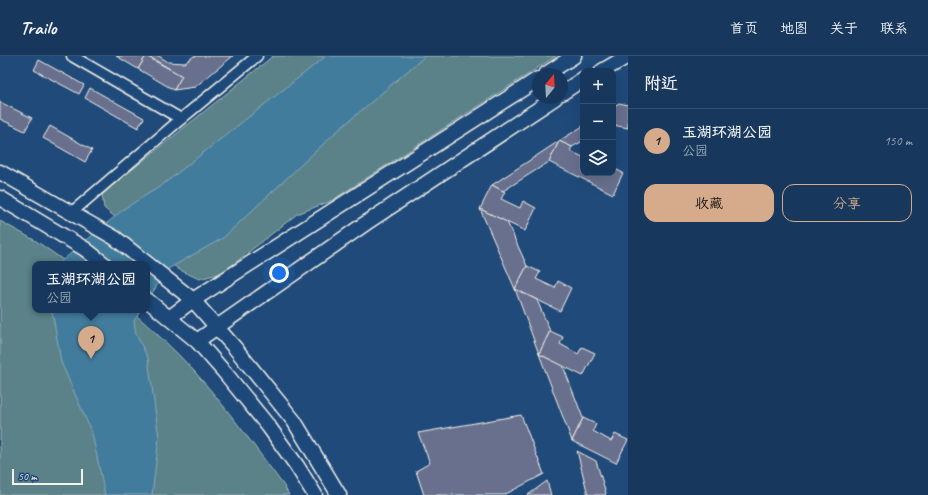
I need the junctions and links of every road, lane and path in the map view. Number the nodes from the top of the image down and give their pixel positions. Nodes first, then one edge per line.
1 (72, 56) edge
2 (257, 56) edge
3 (574, 56) edge
4 (616, 56) edge
5 (628, 56) edge
6 (555, 68) edge
7 (598, 68) edge
8 (607, 68) edge
9 (580, 81) edge
10 (532, 83) edge
11 (580, 84) edge
12 (568, 90) edge
13 (568, 91) edge
14 (546, 104) edge
15 (181, 119) junction
16 (0, 172) edge
17 (0, 198) edge
18 (71, 213) junction
19 (100, 261) edge
20 (144, 261) edge
21 (150, 266) edge
22 (193, 300) junction
23 (150, 302) edge
24 (169, 318) junction
25 (216, 328) junction
26 (196, 341) junction
27 (315, 495) edge
28 (339, 495) edge

1 - 15 street
2 - 15 street
3 - 6 main road
4 - 7 main road
5 - 8 main road
9 - 12 main road
10 - 22 main road
11 - 13 main road
14 - 25 main road
15 - 18 street
16 - 18 main road
17 - 19 main road
18 - 20 main road
21 - 22 main road
22 - 24 main road
22 - 25 main road
23 - 24 main road
24 - 26 main road
25 - 26 main road
25 - 28 main road
26 - 27 main road

